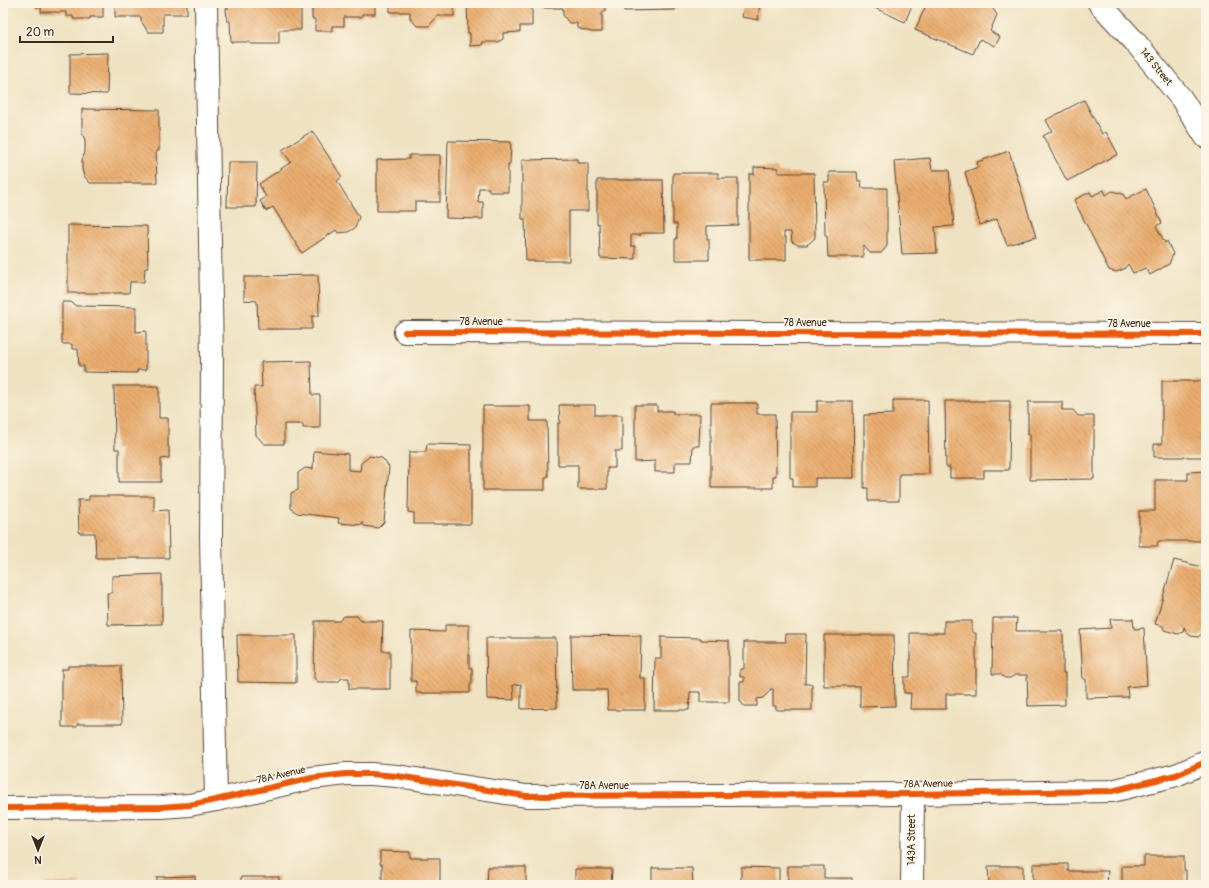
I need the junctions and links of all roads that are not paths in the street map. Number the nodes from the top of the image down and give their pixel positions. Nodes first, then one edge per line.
1 (206, 3) edge
2 (1099, 3) edge
3 (1206, 136) edge
4 (405, 332) dead end
5 (1206, 334) edge
6 (1206, 762) edge
7 (912, 794) junction
8 (216, 800) junction
9 (3, 808) edge
10 (912, 885) edge

1 - 8 street
2 - 3 street, 143 Street
4 - 5 street, 78 Avenue
6 - 7 street, 78A Avenue
7 - 8 street, 78A Avenue
7 - 10 street, 143A Street
8 - 9 street, 78A Avenue

